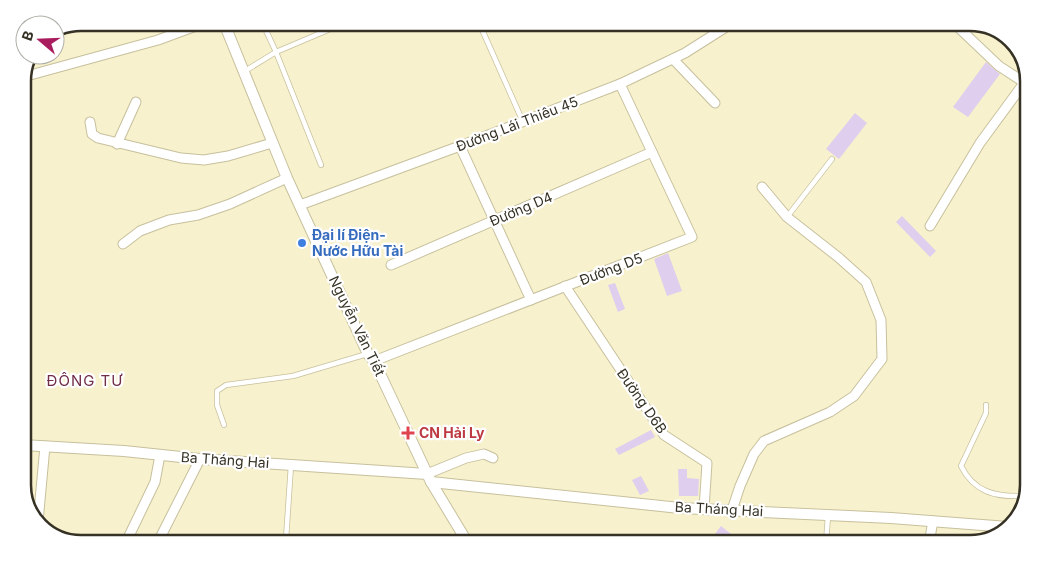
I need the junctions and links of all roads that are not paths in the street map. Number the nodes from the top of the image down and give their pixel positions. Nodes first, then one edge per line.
1 (182, 31) edge
2 (227, 31) edge
3 (266, 31) edge
4 (326, 31) edge
5 (483, 31) edge
6 (719, 31) edge
7 (962, 31) edge
8 (276, 52) junction
9 (673, 59) junction
10 (243, 72) junction
11 (32, 75) edge
12 (1020, 80) edge
13 (620, 84) junction
14 (1020, 92) edge
15 (136, 102) dead end
16 (716, 103) dead end
17 (90, 122) dead end
18 (523, 122) junction
19 (272, 142) junction
20 (117, 144) junction
21 (460, 146) junction
22 (652, 152) junction
23 (832, 159) dead end
24 (321, 165) dead end
25 (287, 178) junction
26 (762, 187) dead end
27 (300, 205) junction
28 (787, 217) junction
29 (494, 220) junction
30 (930, 226) dead end
31 (123, 244) dead end
32 (391, 265) dead end
33 (565, 286) junction
34 (531, 300) junction
35 (371, 358) junction
36 (986, 405) dead end
37 (224, 425) dead end
38 (31, 445) edge
39 (45, 446) junction
40 (160, 455) junction
41 (493, 458) dead end
42 (200, 459) junction
43 (291, 465) junction
44 (429, 478) junction
45 (1018, 496) edge
46 (704, 509) junction
47 (732, 510) junction
48 (39, 511) edge
49 (828, 514) junction
50 (933, 521) junction
51 (997, 526) edge
52 (129, 535) edge
53 (162, 535) edge
54 (286, 535) edge
55 (463, 535) edge
56 (826, 535) edge
57 (930, 535) edge

1 - 11 street
2 - 10 street, Nguyễn Văn Tiết
3 - 8 lane
4 - 8 lane
5 - 18 lane
6 - 9 street, Đường Lái Thiêu 45
7 - 12 street
8 - 10 lane
8 - 24 lane
9 - 13 street, Đường Lái Thiêu 45
9 - 16 street
10 - 19 street, Nguyễn Văn Tiết
13 - 18 street, Đường Lái Thiêu 45
13 - 22 street
14 - 30 street
15 - 20 street
17 - 20 street
18 - 21 street, Đường Lái Thiêu 45
19 - 20 street
19 - 25 street, Nguyễn Văn Tiết
21 - 27 street, Đường Lái Thiêu 45
21 - 29 street
22 - 29 street, Đường D4
22 - 33 street, Đường D5
23 - 28 lane
25 - 27 street, Nguyễn Văn Tiết
25 - 31 street
26 - 28 street
27 - 35 street, Nguyễn Văn Tiết
28 - 47 street
29 - 32 street, Đường D4
29 - 34 street
33 - 34 street, Đường D5
33 - 46 street, Đường D6B
34 - 35 street, Đường D5
35 - 37 lane
35 - 44 street, Nguyễn Văn Tiết
36 - 45 lane
38 - 39 street, Ba Tháng Hai
39 - 40 street, Ba Tháng Hai
39 - 48 street
40 - 42 street, Ba Tháng Hai
40 - 52 street
41 - 44 street
42 - 43 street, Ba Tháng Hai
42 - 53 street
43 - 44 street, Ba Tháng Hai
43 - 54 lane
44 - 46 street, Ba Tháng Hai
44 - 55 street, Nguyễn Văn Tiết
46 - 47 street, Ba Tháng Hai
47 - 49 street, Ba Tháng Hai
49 - 50 street, Ba Tháng Hai
49 - 56 lane
50 - 51 street, Ba Tháng Hai
50 - 57 street

